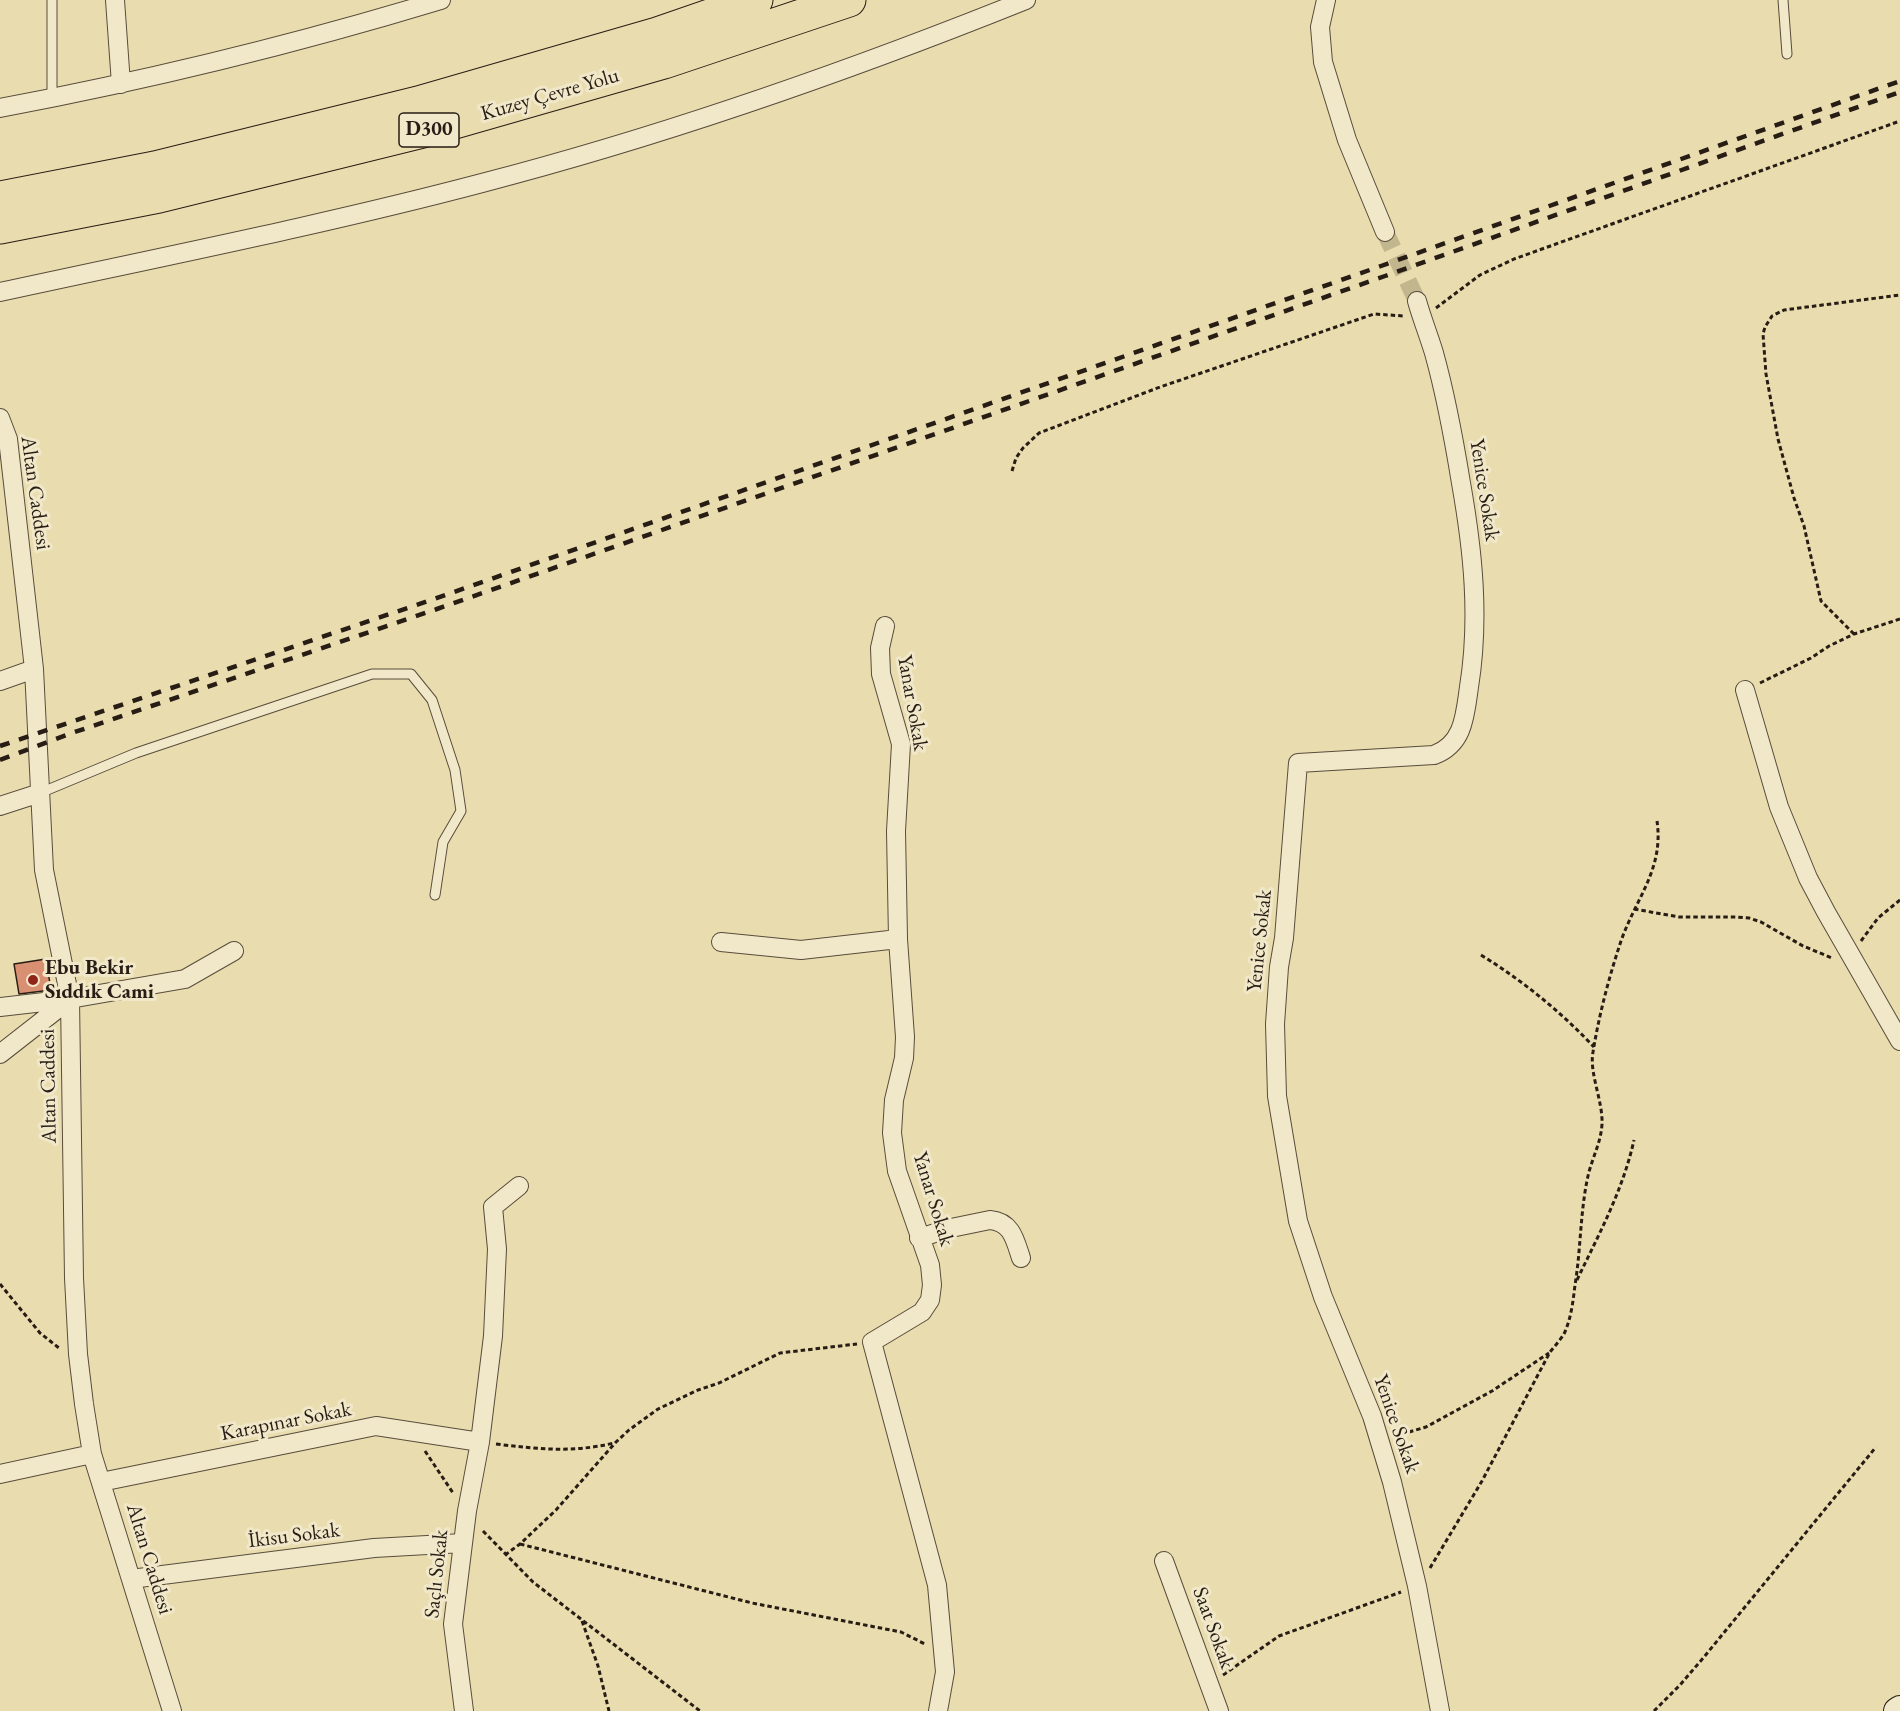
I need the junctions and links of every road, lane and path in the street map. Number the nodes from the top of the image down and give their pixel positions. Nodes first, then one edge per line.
1 (52, 0) edge
2 (115, 0) edge
3 (441, 0) edge
4 (756, 0) edge
5 (849, 0) edge
6 (1026, 0) edge
7 (1326, 0) edge
8 (1783, 0) edge
9 (1787, 54) dead end
10 (121, 84) junction
11 (52, 98) junction
12 (0, 108) edge
13 (1900, 121) edge
14 (0, 198) edge
15 (0, 227) edge
16 (1385, 232) tunnel mouth
17 (0, 292) edge
18 (1900, 295) edge
19 (1416, 302) tunnel mouth
20 (1422, 319) junction
21 (0, 418) edge
22 (1012, 471) dead end
23 (1900, 619) edge
24 (885, 626) dead end
25 (1854, 634) junction
26 (34, 669) junction
27 (0, 681) edge
28 (1745, 690) joint
29 (40, 793) junction
30 (0, 806) edge
31 (1657, 821) dead end
32 (435, 895) dead end
33 (1900, 900) edge
34 (1634, 909) junction
35 (898, 939) junction
36 (721, 942) dead end
37 (234, 951) dead end
38 (1481, 955) dead end
39 (1854, 960) junction
40 (70, 999) junction
41 (0, 1007) edge
42 (1900, 1041) edge
43 (1594, 1047) junction
44 (0, 1054) edge
45 (1634, 1140) dead end
46 (519, 1186) dead end
47 (919, 1238) junction
48 (1021, 1258) dead end
49 (0, 1284) edge
50 (1575, 1284) junction
51 (872, 1342) junction
52 (1550, 1352) junction
53 (79, 1359) junction
54 (1374, 1424) junction
55 (414, 1432) junction
56 (480, 1442) junction
57 (616, 1442) junction
58 (1876, 1447) dead end
59 (92, 1454) junction
60 (0, 1474) edge
61 (101, 1482) junction
62 (467, 1511) junction
63 (463, 1543) junction
64 (520, 1544) junction
65 (505, 1555) junction
66 (1164, 1561) dead end
67 (131, 1579) junction
68 (1416, 1586) junction
69 (581, 1620) junction
70 (944, 1654) junction
71 (1209, 1684) junction
72 (172, 1711) edge
73 (464, 1711) edge
74 (609, 1711) edge
75 (700, 1711) edge
76 (938, 1711) edge
77 (1219, 1711) edge
78 (1440, 1711) edge
79 (1654, 1711) edge

1 - 11 lane
2 - 10 street
3 - 10 street
4 - 14 highway, Kuzey Çevre Yolu / D300
5 - 15 highway, Kuzey Çevre Yolu / D300
6 - 17 street
7 - 16 street
8 - 9 lane
10 - 11 street
11 - 12 street
13 - 20 path
18 - 25 path
19 - 20 street, Yenice Sokak
20 - 22 path
20 - 54 street, Yenice Sokak
21 - 26 street, Altan Caddesi
23 - 25 path
24 - 35 street, Yanar Sokak
25 - 28 path
26 - 27 street
26 - 29 street, Altan Caddesi
28 - 39 street
29 - 30 street
29 - 32 lane
29 - 40 street, Altan Caddesi
31 - 34 path
33 - 39 path
34 - 39 path
34 - 43 path
35 - 36 street
35 - 47 street, Yanar Sokak
37 - 40 street
38 - 43 path
39 - 42 street
40 - 41 street
40 - 44 street
40 - 53 street, Altan Caddesi
43 - 50 path
45 - 50 path
46 - 56 street, Saçlı Sokak
47 - 48 street
47 - 51 street, Yanar Sokak
49 - 53 path
50 - 52 path
51 - 57 path
51 - 70 street
52 - 54 path
52 - 68 path
53 - 59 street, Altan Caddesi
54 - 68 street, Yenice Sokak
55 - 56 street, Karapınar Sokak
55 - 61 street, Karapınar Sokak
55 - 62 path
56 - 57 path
56 - 62 street, Saçlı Sokak
57 - 64 path
58 - 79 path
59 - 60 street
59 - 61 street, Altan Caddesi
61 - 67 street, Altan Caddesi
62 - 63 street, Saçlı Sokak
62 - 65 path
63 - 67 street, İkisu Sokak
63 - 73 street, Saçlı Sokak
64 - 65 path
64 - 70 path
65 - 69 path
66 - 71 street, Saat Sokak
67 - 72 street, Altan Caddesi
68 - 71 path
68 - 78 street, Yenice Sokak
69 - 74 path
69 - 75 path
70 - 76 street
71 - 77 street, Saat Sokak

